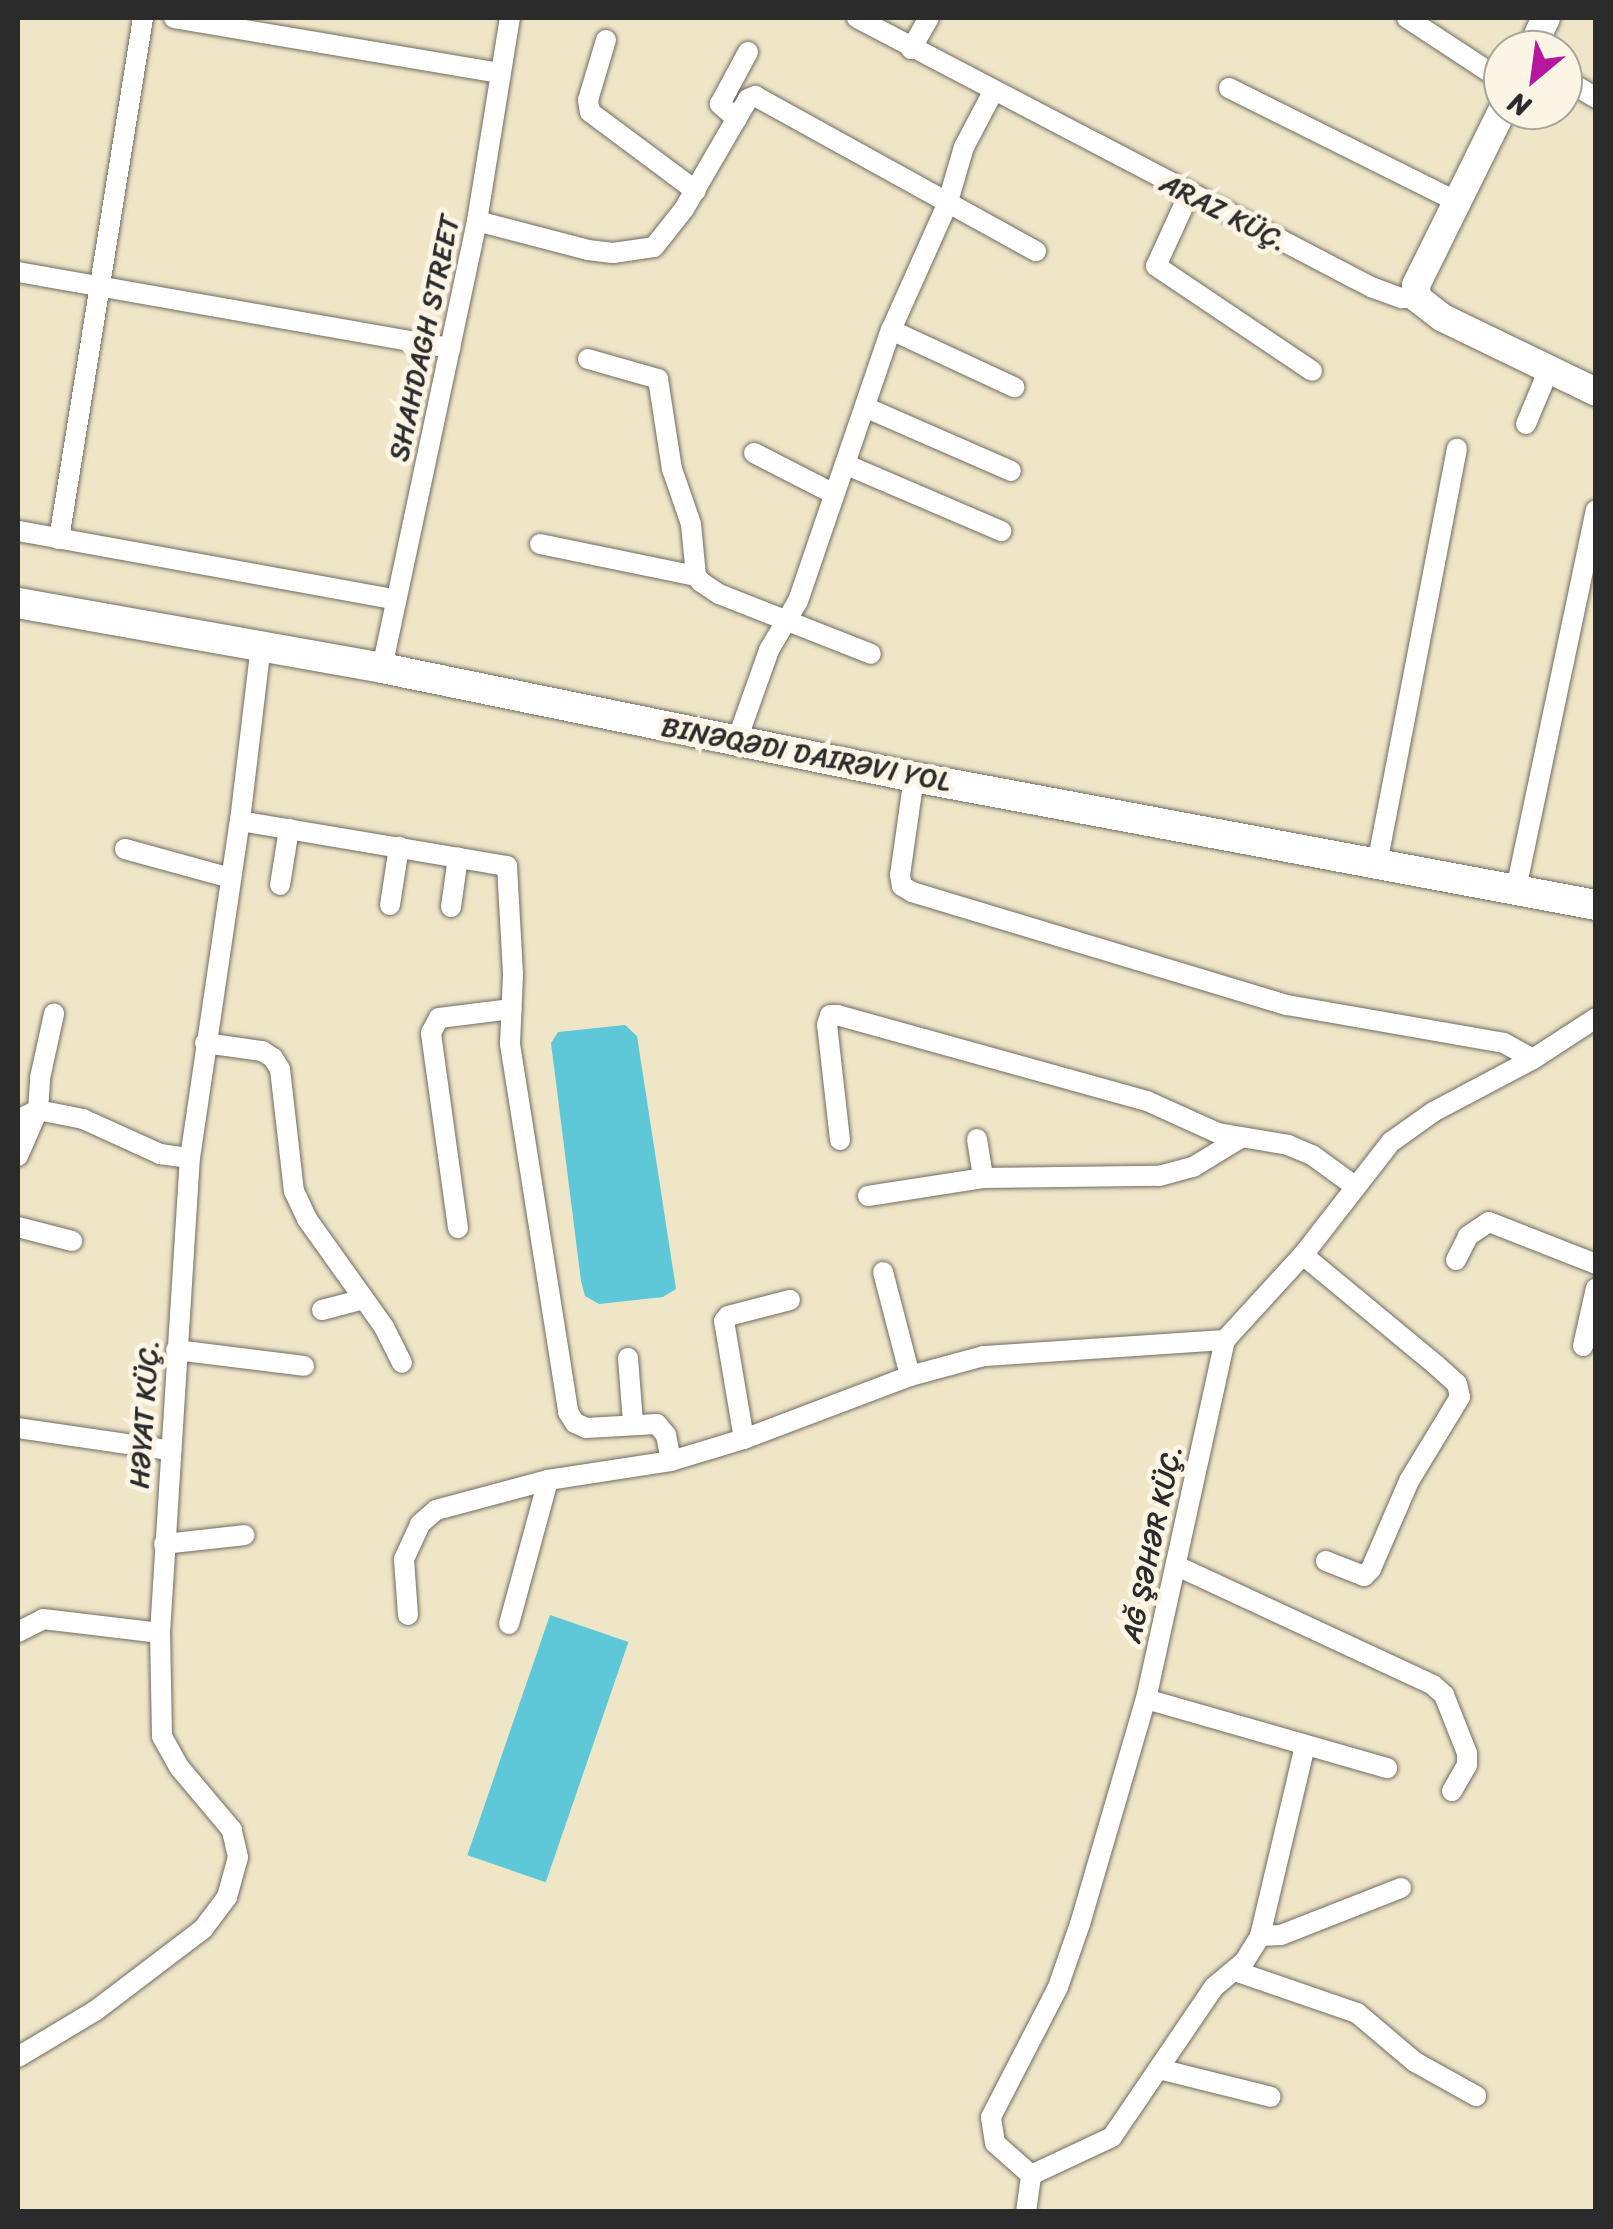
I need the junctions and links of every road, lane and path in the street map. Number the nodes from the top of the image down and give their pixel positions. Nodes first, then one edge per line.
1 (143, 18) edge
2 (174, 18) edge
3 (510, 18) edge
4 (857, 18) edge
5 (929, 18) edge
6 (1407, 18) edge
7 (606, 40) dead end
8 (911, 48) junction
9 (748, 52) dead end
10 (1483, 68) edge
11 (499, 73) junction
12 (1229, 88) dead end
13 (992, 92) junction
14 (737, 118) junction
15 (1492, 130) edge
16 (696, 190) junction
17 (1188, 194) junction
18 (1456, 202) junction
19 (947, 205) junction
20 (477, 221) junction
21 (1036, 250) dead end
22 (18, 272) edge
23 (101, 286) junction
24 (1417, 298) junction
25 (891, 330) junction
26 (450, 348) junction
27 (588, 359) dead end
28 (1312, 370) dead end
29 (1549, 370) junction
30 (1014, 387) dead end
31 (1596, 392) edge
32 (868, 408) junction
33 (1526, 424) dead end
34 (1457, 449) dead end
35 (754, 453) dead end
36 (847, 466) junction
37 (1011, 470) dead end
38 (834, 494) junction
39 (1596, 510) edge
40 (1001, 531) dead end
41 (18, 532) edge
42 (59, 539) junction
43 (540, 544) dead end
44 (696, 576) junction
45 (396, 600) junction
46 (18, 603) edge
47 (790, 621) junction
48 (260, 646) junction
49 (871, 654) dead end
50 (382, 668) junction
51 (737, 740) junction
52 (914, 776) junction
53 (240, 821) junction
54 (290, 830) junction
55 (398, 848) junction
56 (126, 849) dead end
57 (458, 857) junction
58 (1377, 864) junction
59 (232, 878) junction
60 (280, 885) dead end
61 (1516, 889) junction
62 (390, 905) dead end
63 (1596, 905) edge
64 (451, 907) dead end
65 (512, 1008) junction
66 (54, 1014) dead end
67 (1596, 1018) edge
68 (205, 1043) junction
69 (1533, 1059) junction
70 (38, 1110) junction
71 (18, 1120) edge
72 (976, 1139) dead end
73 (1239, 1139) junction
74 (840, 1140) dead end
75 (18, 1156) edge
76 (190, 1158) junction
77 (982, 1178) junction
78 (1356, 1187) junction
79 (868, 1196) dead end
80 (18, 1227) edge
81 (458, 1228) dead end
82 (72, 1242) dead end
83 (1302, 1255) junction
84 (1456, 1260) dead end
85 (1596, 1264) edge
86 (884, 1272) dead end
87 (1596, 1288) edge
88 (364, 1299) junction
89 (790, 1300) dead end
90 (322, 1310) dead end
91 (1225, 1340) junction
92 (1583, 1346) dead end
93 (176, 1350) junction
94 (628, 1358) dead end
95 (402, 1363) dead end
96 (304, 1366) dead end
97 (910, 1376) junction
98 (633, 1423) junction
99 (18, 1428) edge
100 (744, 1439) junction
101 (169, 1450) junction
102 (671, 1461) junction
103 (548, 1480) junction
104 (245, 1535) dead end
105 (164, 1544) junction
106 (1326, 1561) dead end
107 (1177, 1566) junction
108 (408, 1616) dead end
109 (510, 1624) dead end
110 (18, 1632) edge
111 (160, 1633) junction
112 (1146, 1698) junction
113 (1305, 1746) junction
114 (1386, 1768) dead end
115 (1452, 1791) dead end
116 (1402, 1888) dead end
117 (1260, 1936) junction
118 (1236, 1971) junction
119 (18, 2057) edge
120 (1159, 2069) junction
121 (1476, 2096) dead end
122 (1271, 2097) dead end
123 (1031, 2174) junction
124 (1026, 2212) edge

1 - 23 street
2 - 11 street
3 - 11 street, SHAHDAGH STREET
4 - 8 street, ARAZ KÜÇ.
5 - 8 street
6 - 10 street
7 - 16 street
8 - 13 street, ARAZ KÜÇ.
9 - 14 street
11 - 20 street, SHAHDAGH STREET
12 - 18 street
13 - 17 street, ARAZ KÜÇ.
13 - 19 street
14 - 16 street
14 - 19 street
15 - 18 street
16 - 20 street
17 - 24 street, ARAZ KÜÇ.
17 - 28 street
18 - 24 street
19 - 21 street
19 - 25 street
20 - 26 street, SHAHDAGH STREET
22 - 23 street
23 - 26 street
23 - 42 street
24 - 29 street, ARAZ KÜÇ.
25 - 30 street
25 - 32 street
26 - 45 street, SHAHDAGH STREET
27 - 44 street
29 - 31 street, ARAZ KÜÇ.
29 - 33 street
32 - 36 street
32 - 37 street
34 - 58 street
35 - 38 street
36 - 38 street
36 - 40 street
38 - 47 street
39 - 61 street
41 - 42 street
42 - 45 street
43 - 44 street
44 - 47 street
45 - 50 street, SHAHDAGH STREET
46 - 48 main road, BINƏQƏDI DAIRƏVI YOL
47 - 49 street
47 - 51 street
48 - 50 main road, BINƏQƏDI DAIRƏVI YOL
48 - 53 street, HƏYAT KÜÇ.
50 - 51 main road, BINƏQƏDI DAIRƏVI YOL
51 - 52 main road, BINƏQƏDI DAIRƏVI YOL
52 - 58 main road, BINƏQƏDI DAIRƏVI YOL
52 - 69 street
53 - 54 street
53 - 59 street, HƏYAT KÜÇ.
54 - 55 street
54 - 60 street
55 - 57 street
55 - 62 street
56 - 59 street
57 - 64 street
57 - 65 street
58 - 61 main road, BINƏQƏDI DAIRƏVI YOL
59 - 68 street, HƏYAT KÜÇ.
61 - 63 main road, BINƏQƏDI DAIRƏVI YOL
65 - 81 street
65 - 98 street
66 - 70 street
67 - 69 street
68 - 76 street, HƏYAT KÜÇ.
68 - 88 street
69 - 78 street
70 - 71 street
70 - 75 street
70 - 76 street
72 - 77 street
73 - 74 street
73 - 77 street
73 - 78 street
76 - 93 street, HƏYAT KÜÇ.
77 - 79 street
78 - 83 street
80 - 82 street
83 - 91 street
83 - 106 street
84 - 85 street
86 - 97 street
87 - 92 street
88 - 90 street
88 - 95 street
89 - 100 street
91 - 97 street
91 - 107 street, AĞ ŞƏHƏR KÜÇ.
93 - 96 street
93 - 101 street, HƏYAT KÜÇ.
94 - 98 street
97 - 100 street
98 - 102 street
99 - 101 street
100 - 102 street
101 - 105 street, HƏYAT KÜÇ.
102 - 103 street
103 - 108 street
103 - 109 street
104 - 105 street
105 - 111 street, HƏYAT KÜÇ.
107 - 112 street, AĞ ŞƏHƏR KÜÇ.
107 - 115 street
110 - 111 street
111 - 119 street, HƏYAT KÜÇ.
112 - 113 street
112 - 123 street, AĞ ŞƏHƏR KÜÇ.
113 - 114 street
113 - 117 street
116 - 117 street
117 - 118 street
118 - 120 street
118 - 121 street
120 - 122 street
120 - 123 street
123 - 124 street

